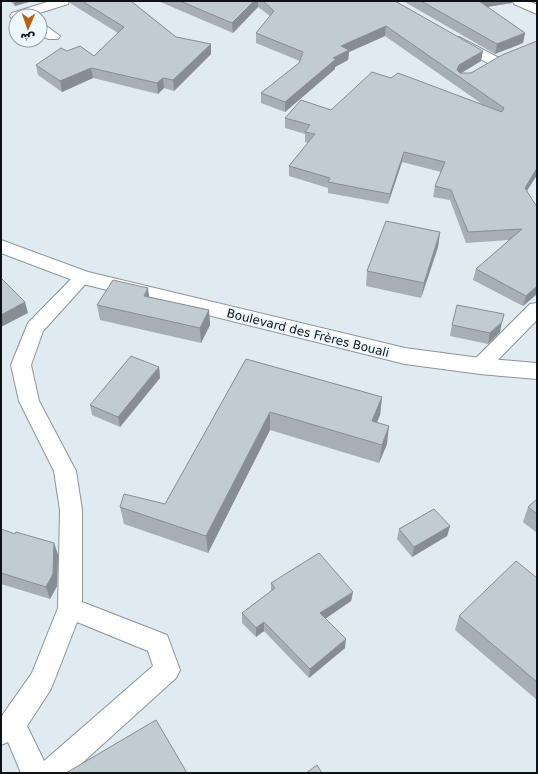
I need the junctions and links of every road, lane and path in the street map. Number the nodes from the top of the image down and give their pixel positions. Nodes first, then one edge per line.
1 (63, 1) edge
2 (41, 8) edge
3 (48, 33) edge
4 (446, 33) edge
5 (53, 36) dead end
6 (508, 55) edge
7 (1, 246) edge
8 (83, 277) junction
9 (537, 309) edge
10 (480, 366) junction
11 (537, 371) edge
12 (70, 608) junction
13 (7, 728) edge
14 (35, 773) edge
15 (51, 773) edge

1 - 2 street
3 - 5 street
4 - 6 street
7 - 8 street, Boulevard des Frères Bouali
8 - 10 street, Boulevard des Frères Bouali
8 - 12 street
9 - 10 street
10 - 11 street, Boulevard des Frères Bouali
12 - 13 street
12 - 15 street
13 - 14 street

